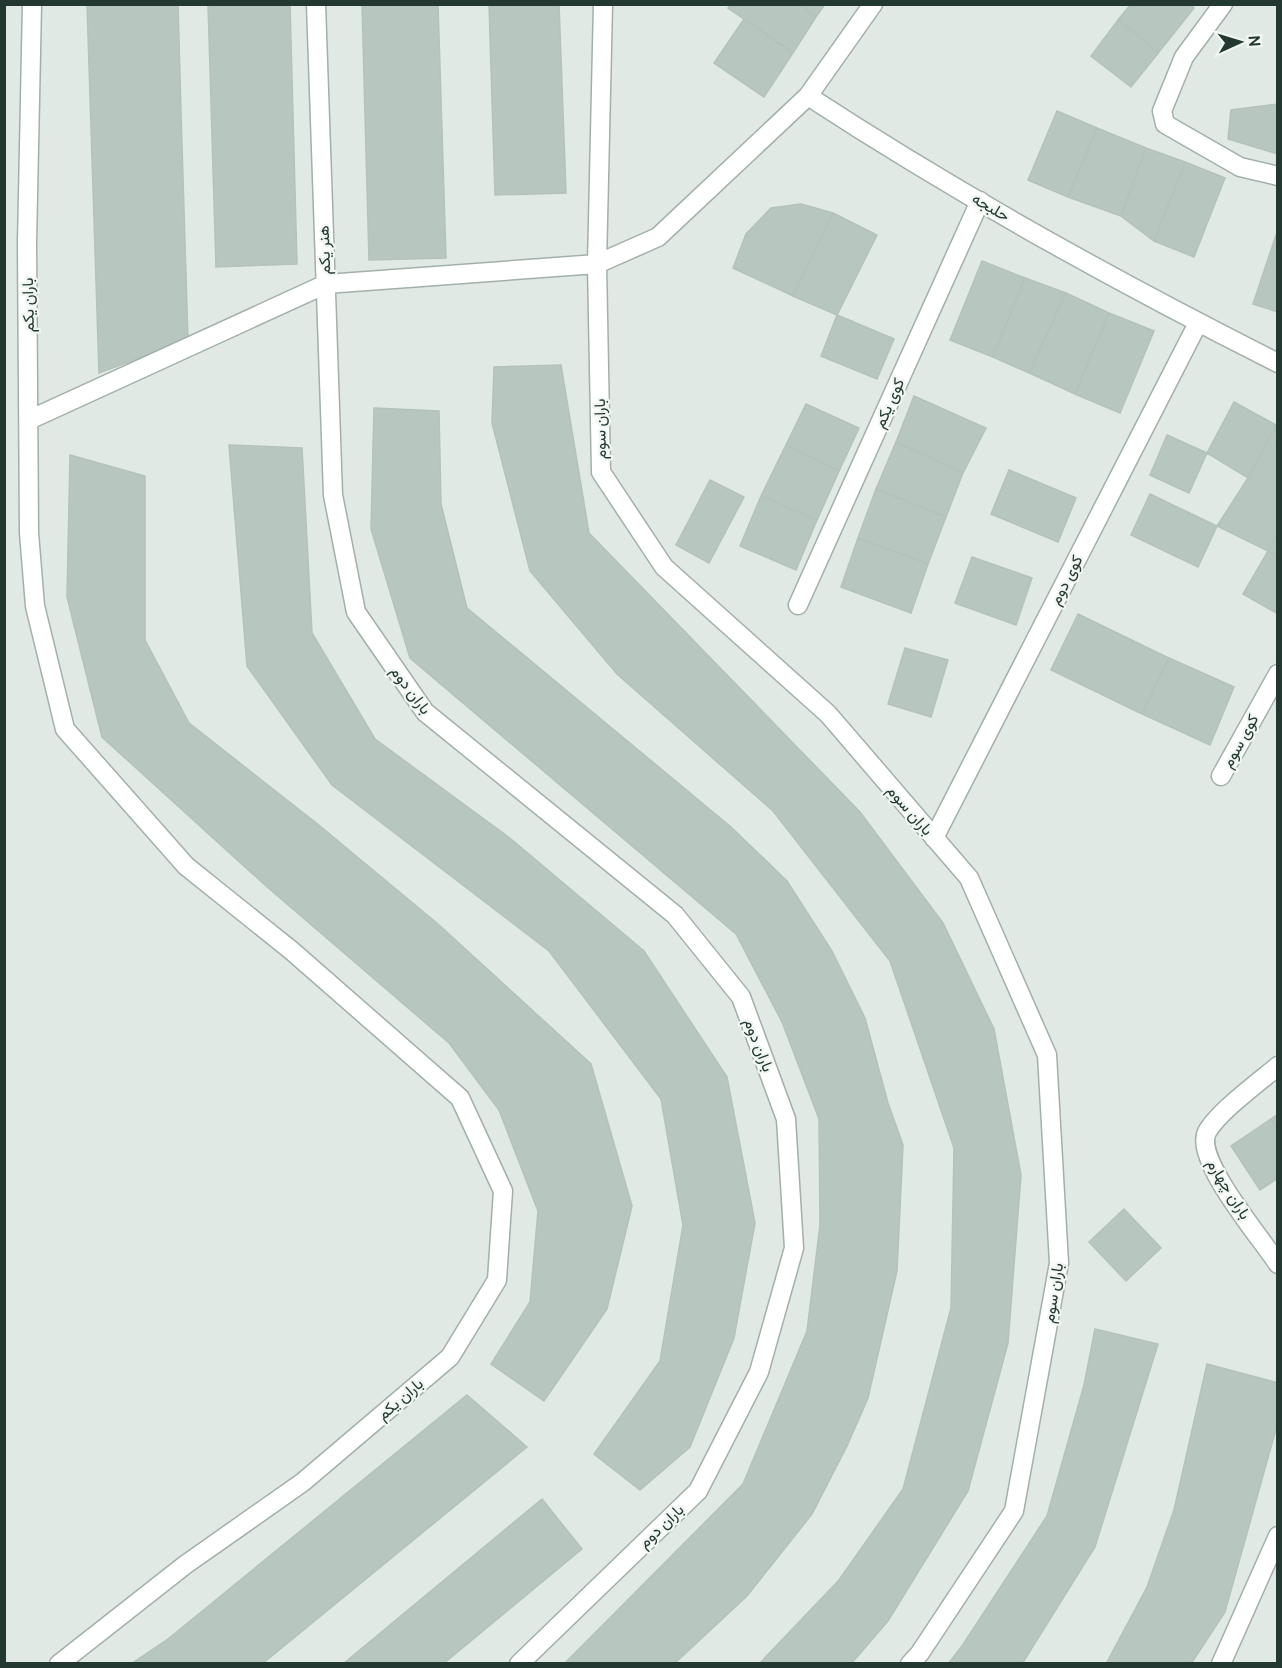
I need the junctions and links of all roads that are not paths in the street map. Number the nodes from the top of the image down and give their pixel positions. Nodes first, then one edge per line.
1 (32, 4) edge
2 (316, 4) edge
3 (603, 4) edge
4 (873, 4) edge
5 (1223, 4) edge
6 (807, 96) junction
7 (1278, 176) edge
8 (980, 201) junction
9 (597, 264) junction
10 (326, 284) junction
11 (1198, 323) junction
12 (1278, 363) edge
13 (29, 420) junction
14 (333, 495) joint
15 (798, 605) dead end
16 (1278, 674) edge
17 (1221, 776) dead end
18 (934, 838) junction
19 (1278, 1066) edge
20 (1278, 1264) edge
21 (1278, 1536) edge
22 (59, 1664) edge
23 (519, 1664) edge
24 (910, 1664) edge
25 (1221, 1664) edge

1 - 13 street, باران یکم
2 - 10 street, هنر یکم
3 - 9 street, باران سوم
4 - 6 street
5 - 7 street
6 - 8 street, حلبجه
6 - 9 street
8 - 11 street, حلبجه
8 - 15 street, کوی یکم
9 - 10 street
9 - 18 street, باران سوم
10 - 13 street
10 - 14 street, هنر یکم
11 - 12 street, حلبجه
11 - 18 street, کوی دوم
13 - 22 street, باران یکم
14 - 23 street, باران دوم
16 - 17 street, کوی سوم
18 - 24 street, باران سوم
19 - 20 street, باران چهارم
21 - 25 street

